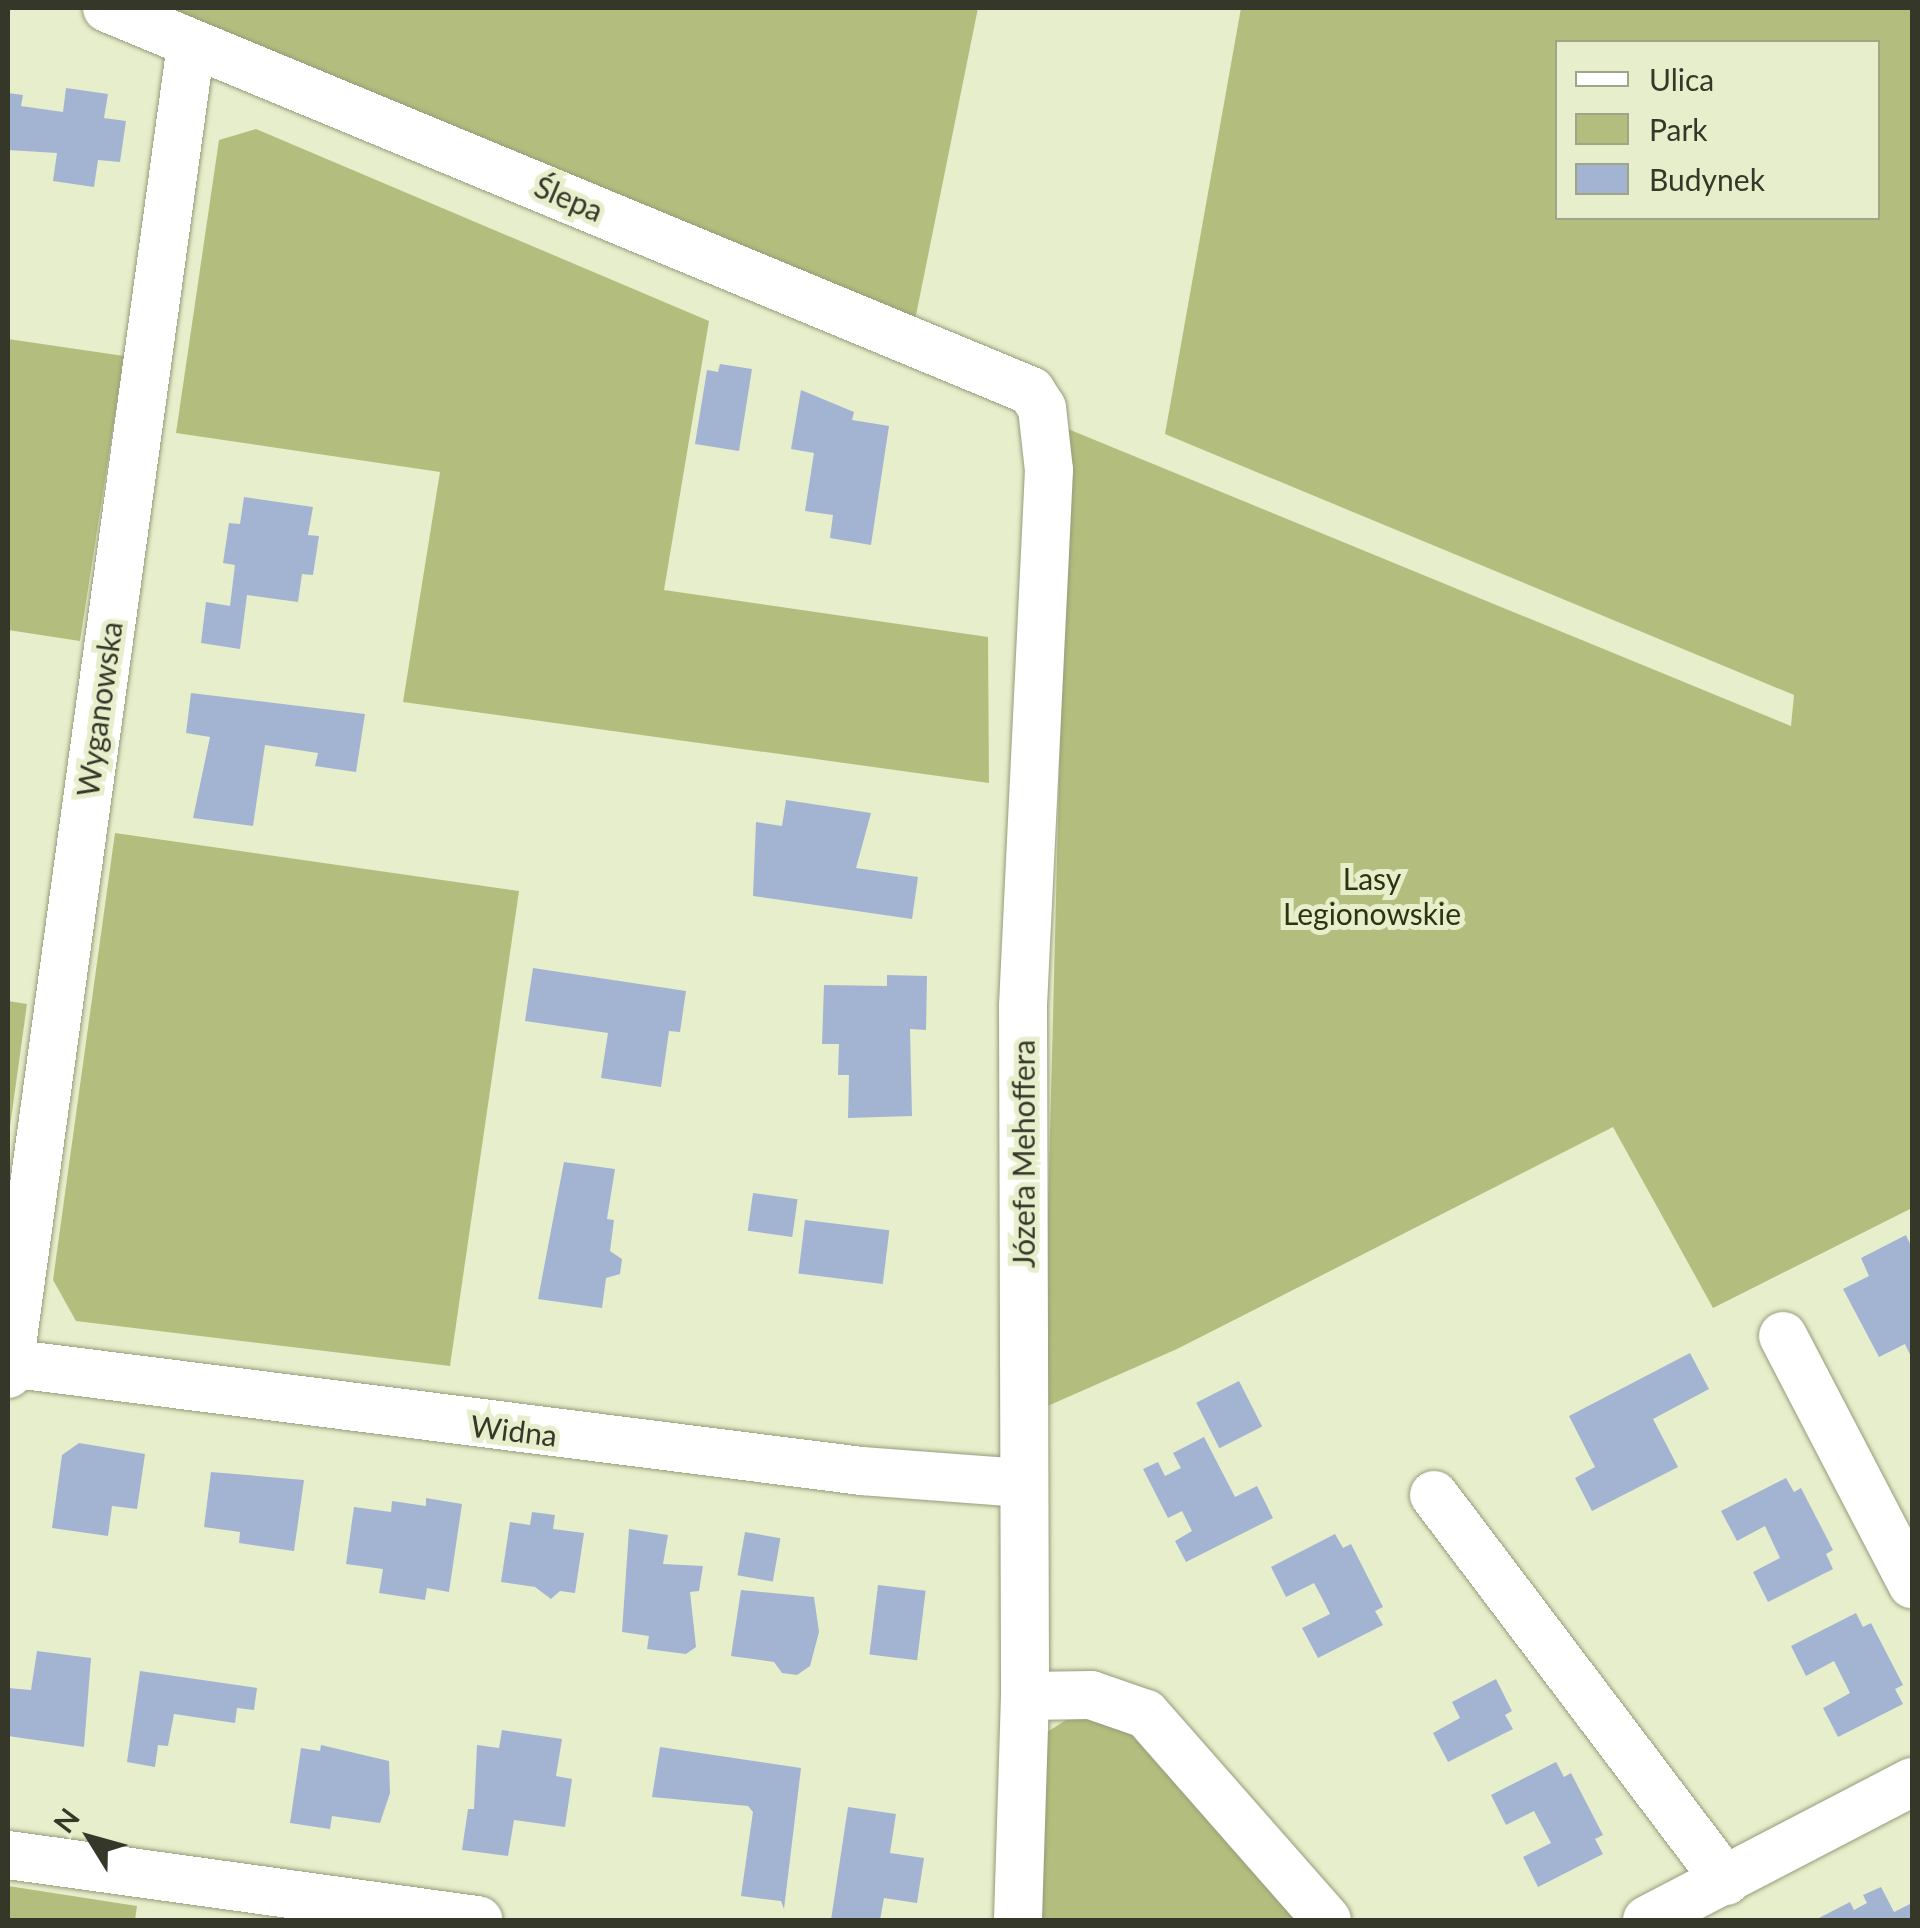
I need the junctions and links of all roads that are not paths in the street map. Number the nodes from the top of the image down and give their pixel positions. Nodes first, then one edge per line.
1 (107, 8) edge
2 (190, 45) junction
3 (1031, 391) joint
4 (1782, 1336) dead end
5 (8, 1367) edge
6 (1022, 1483) junction
7 (1434, 1495) dead end
8 (1912, 1584) edge
9 (1025, 1696) junction
10 (1912, 1782) edge
11 (8, 1855) edge
12 (1726, 1881) junction
13 (480, 1920) edge
14 (1018, 1920) edge
15 (1327, 1920) edge
16 (1647, 1920) edge

1 - 2 street, Ślepa
2 - 3 street, Ślepa
2 - 5 street, Wyganowska
3 - 6 street, Józefa Mehoffera
4 - 8 street
5 - 6 street, Widna
6 - 9 street, Józefa Mehoffera
7 - 12 street
9 - 14 street, Józefa Mehoffera
9 - 15 street
10 - 12 street
11 - 13 street
12 - 16 street

